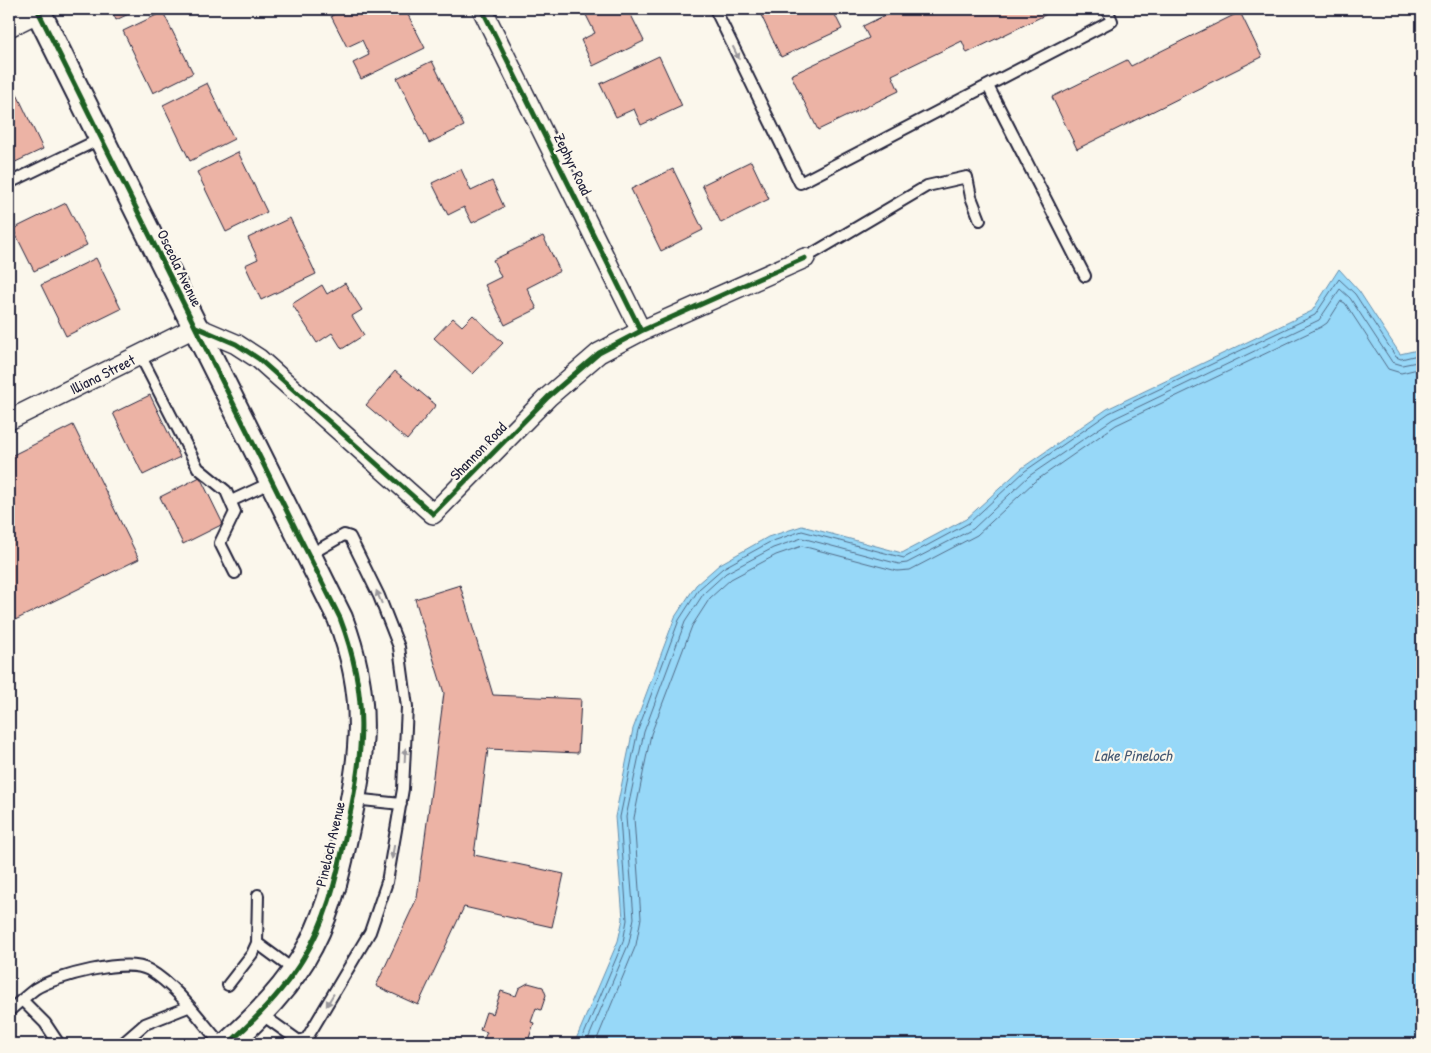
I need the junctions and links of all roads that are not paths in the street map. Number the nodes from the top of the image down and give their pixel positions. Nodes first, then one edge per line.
1 (482, 9) edge
2 (715, 9) edge
3 (1106, 9) edge
4 (38, 10) edge
5 (9, 27) edge
6 (988, 86) junction
7 (102, 138) junction
8 (9, 183) edge
9 (980, 220) dead end
10 (805, 258) joint
11 (1085, 276) dead end
12 (196, 327) junction
13 (641, 331) junction
14 (140, 355) junction
15 (9, 420) edge
16 (272, 482) junction
17 (231, 501) junction
18 (309, 555) junction
19 (235, 573) dead end
20 (340, 618) joint
21 (354, 799) junction
22 (401, 804) junction
23 (258, 895) dead end
24 (257, 943) junction
25 (295, 971) junction
26 (228, 985) dead end
27 (22, 1000) junction
28 (188, 1007) junction
29 (9, 1011) edge
30 (261, 1014) junction
31 (60, 1044) edge
32 (122, 1044) edge
33 (221, 1044) edge
34 (228, 1044) edge

1 - 13 street, Zephyr Road
2 -> 6 lane
3 - 6 lane
4 - 5 street
4 - 7 street, Osceola Avenue
6 - 11 lane
7 - 8 lane
7 - 12 street, Osceola Avenue
9 - 10 lane
10 - 13 street, Shannon Road
12 - 13 street, Shannon Road
12 - 14 street, Illiana Street
12 - 16 street, Osceola Avenue
14 - 15 street, Illiana Street
14 - 17 lane
16 - 17 lane
16 - 18 street, Osceola Avenue
17 - 19 lane
18 - 20 street, Osceola Avenue
22 -> 18 lane
20 - 21 street, Pineloch Avenue
21 - 22 lane
21 - 25 street, Pineloch Avenue
22 -> 30 lane
23 - 24 lane
24 - 25 lane
24 - 26 lane
25 - 30 street, Pineloch Avenue
27 - 28 lane
27 - 29 lane
27 - 31 lane
28 - 32 lane
28 - 33 lane
30 - 34 street, Pineloch Avenue

